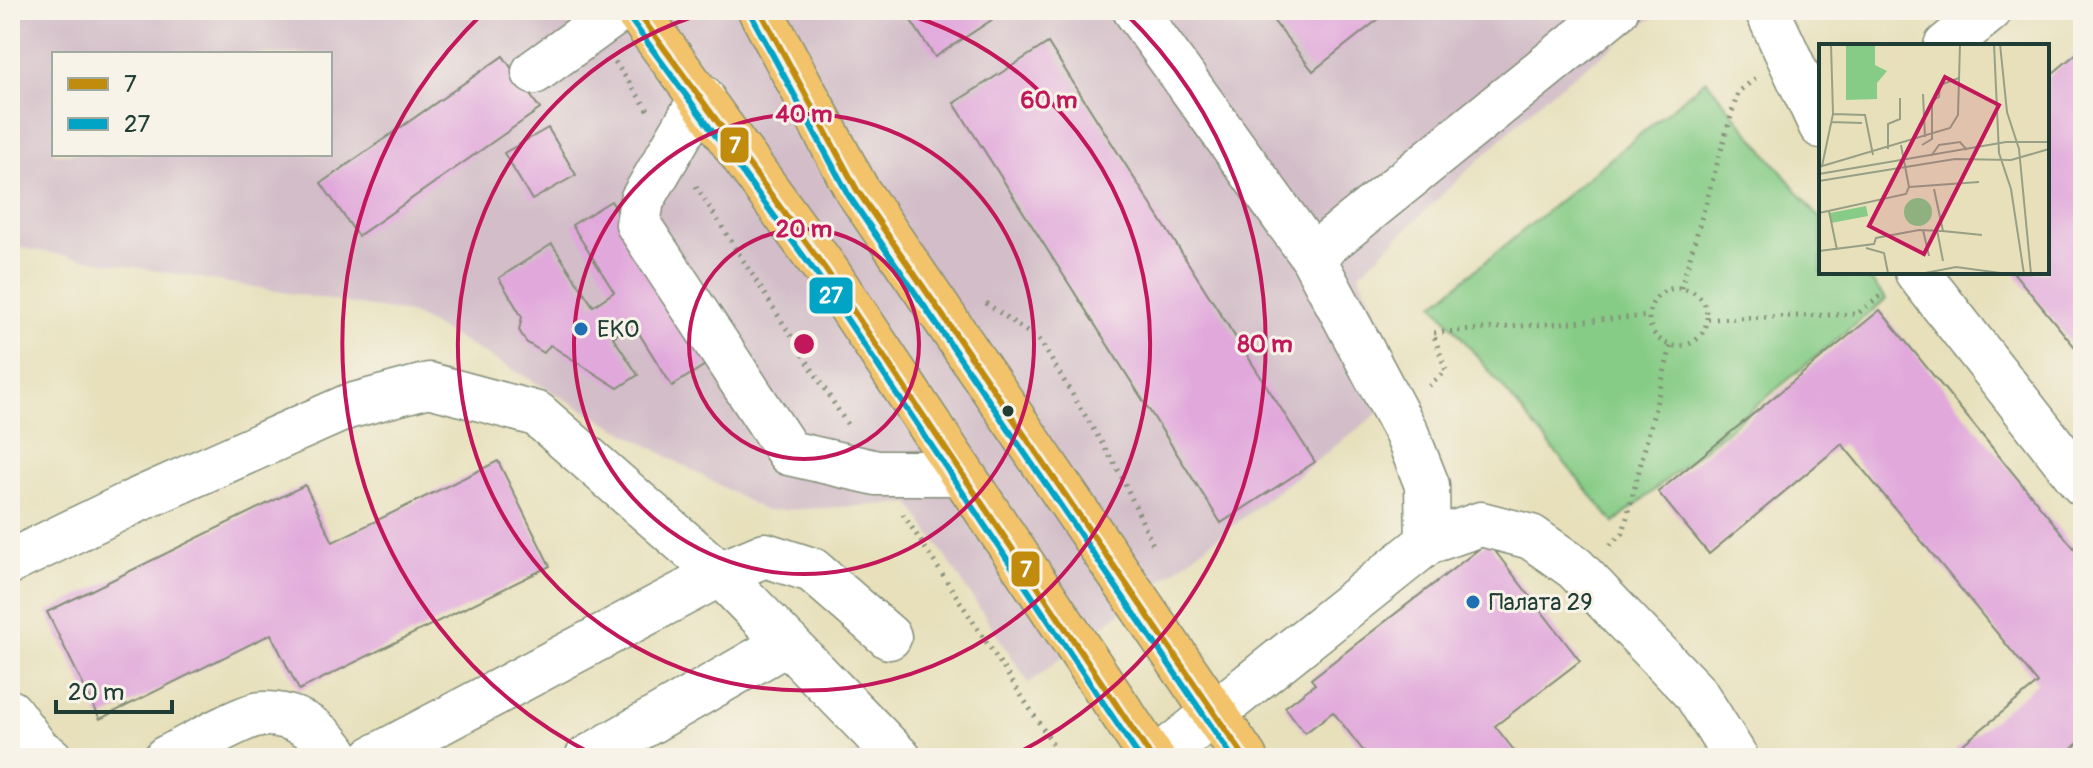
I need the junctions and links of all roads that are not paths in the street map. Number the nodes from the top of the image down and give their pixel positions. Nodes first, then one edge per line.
1 (636, 10) edge
2 (760, 10) edge
3 (1135, 10) edge
4 (1616, 10) edge
5 (1767, 10) edge
6 (1990, 10) edge
7 (607, 20) edge
8 (1948, 44) edge
9 (534, 72) dead end
10 (702, 97) junction
11 (1819, 122) edge
12 (1312, 256) junction
13 (1904, 280) edge
14 (960, 473) junction
15 (2083, 484) edge
16 (1428, 542) junction
17 (10, 562) edge
18 (720, 574) junction
19 (889, 637) dead end
20 (787, 643) junction
21 (10, 712) edge
22 (1214, 713) junction
23 (50, 758) edge
24 (166, 758) edge
25 (339, 758) edge
26 (373, 758) edge
27 (587, 758) edge
28 (899, 758) edge
29 (1152, 758) edge
30 (1158, 758) edge
31 (1245, 758) edge
32 (1736, 758) edge

1 - 10 main road
2 - 22 main road
3 - 12 street
4 - 12 street
5 - 11 street
6 - 8 street
7 - 9 street
10 - 14 main road
10 - 14 street
12 - 16 street
13 - 15 street
14 - 29 main road
16 - 22 street
16 - 32 street
17 - 18 street
18 - 19 street
18 - 20 street
18 - 26 street
20 - 27 street
20 - 28 street
21 - 23 street
22 - 30 street
22 - 31 main road
24 - 25 street

